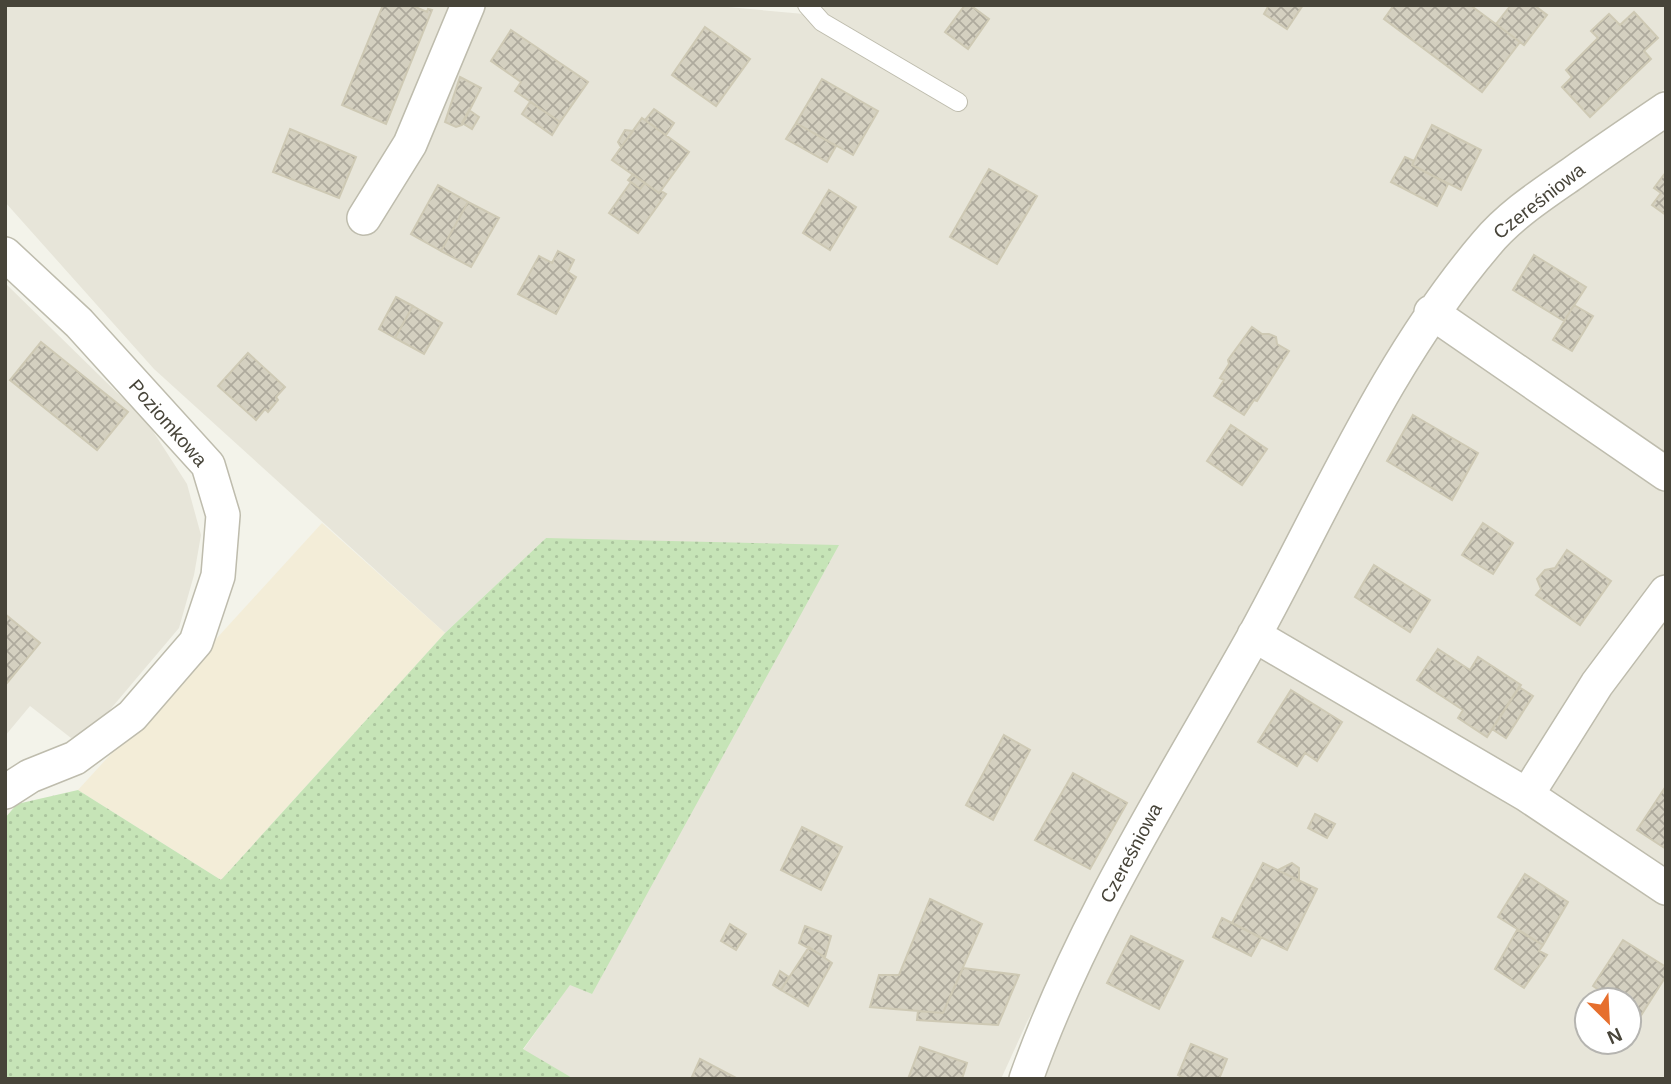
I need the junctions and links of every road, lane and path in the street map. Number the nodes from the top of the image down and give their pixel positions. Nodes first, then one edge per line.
1 (468, 5) edge
2 (807, 5) edge
3 (958, 102) dead end
4 (1666, 108) edge
5 (364, 218) dead end
6 (5, 254) edge
7 (1431, 312) junction
8 (1666, 474) edge
9 (1666, 592) edge
10 (1254, 635) junction
11 (5, 792) edge
12 (1527, 795) junction
13 (1666, 888) edge
14 (1026, 1079) edge

1 - 5 street
2 - 3 lane
4 - 7 street, Czereśniowa
6 - 11 street, Poziomkowa
7 - 8 street
7 - 10 street, Czereśniowa
9 - 12 street
10 - 12 street
10 - 14 street, Czereśniowa
12 - 13 street

